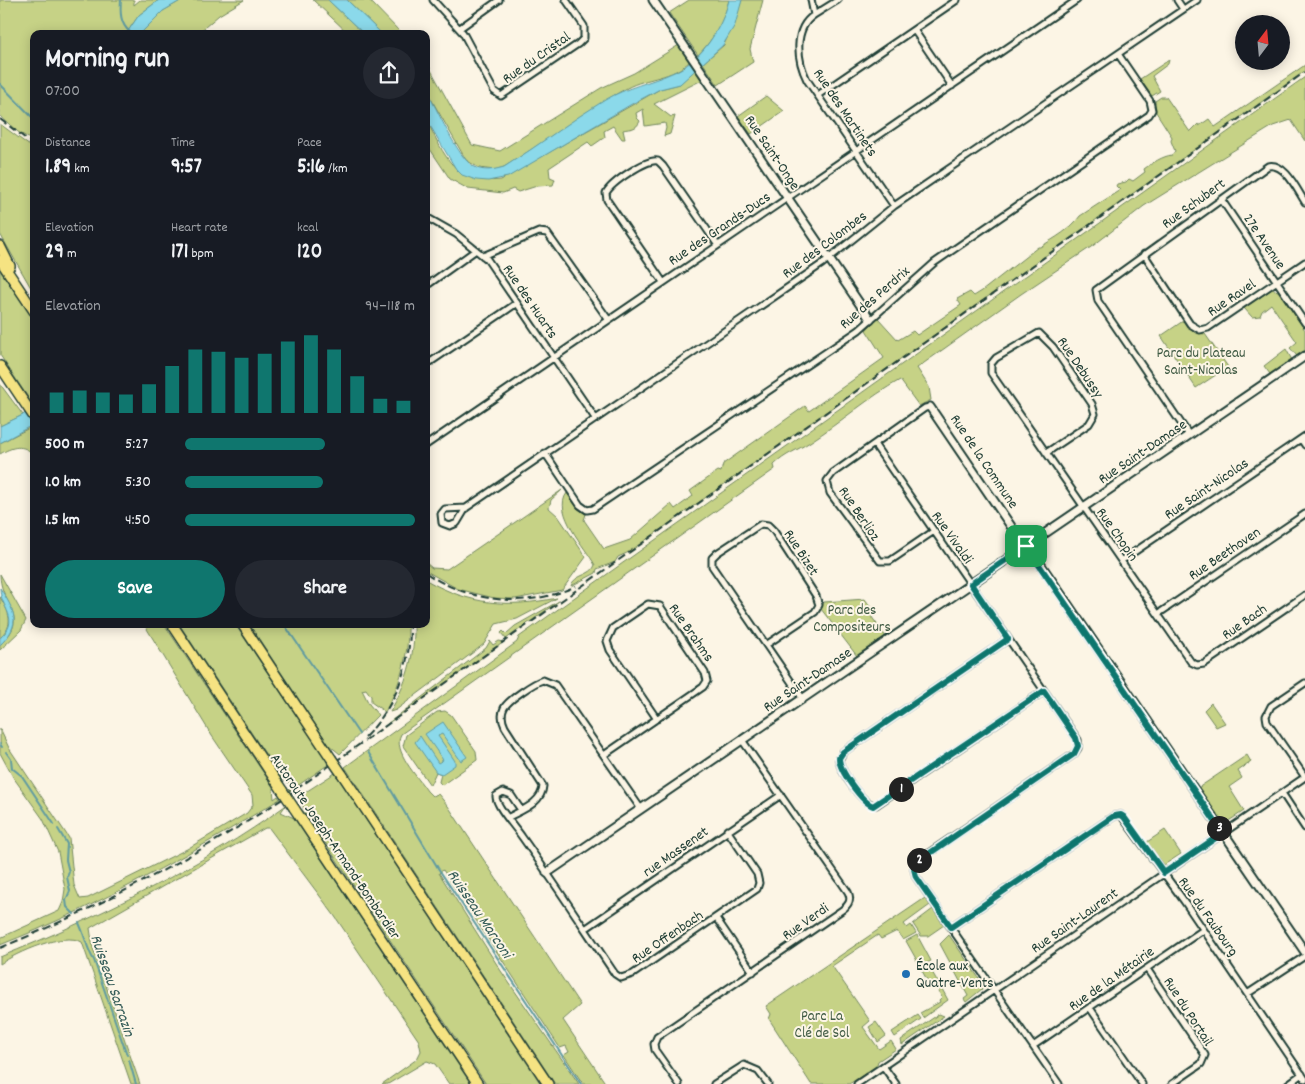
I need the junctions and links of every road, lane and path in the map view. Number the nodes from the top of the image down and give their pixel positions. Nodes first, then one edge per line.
1 (433, 0) edge
2 (499, 0) edge
3 (566, 0) edge
4 (653, 0) edge
5 (811, 0) edge
6 (838, 0) edge
7 (957, 0) edge
8 (1077, 0) edge
9 (1177, 0) edge
10 (1197, 0) edge
11 (1183, 9) junction
12 (814, 15) junction
13 (460, 28) junction
14 (914, 30) junction
15 (1118, 54) junction
16 (952, 86) junction
17 (818, 95) junction
18 (856, 151) junction
19 (787, 197) junction
20 (1221, 199) junction
21 (1305, 202) edge
22 (894, 206) junction
23 (430, 219) edge
24 (717, 244) junction
25 (0, 246) edge
26 (476, 250) junction
27 (1144, 254) junction
28 (483, 256) junction
29 (828, 258) junction
30 (0, 260) edge
31 (1305, 262) edge
32 (1277, 281) junction
33 (663, 282) junction
34 (430, 283) edge
35 (24, 296) junction
36 (517, 303) junction
37 (30, 305) edge
38 (608, 319) junction
39 (870, 319) junction
40 (1305, 323) edge
41 (1305, 356) edge
42 (554, 357) junction
43 (430, 362) edge
44 (991, 364) joint
45 (2, 369) edge
46 (930, 407) joint
47 (30, 411) edge
48 (595, 418) junction
49 (1189, 435) junction
50 (1303, 437) edge
51 (430, 442) edge
52 (874, 444) junction
53 (1305, 445) edge
54 (545, 453) junction
55 (1046, 453) junction
56 (1084, 507) junction
57 (466, 508) junction
58 (1305, 514) edge
59 (934, 531) junction
60 (1026, 546) junction
61 (1121, 560) junction
62 (971, 584) junction
63 (1305, 595) edge
64 (1158, 614) junction
65 (175, 628) edge
66 (245, 628) edge
67 (1008, 639) junction
68 (766, 645) junction
69 (1197, 665) joint
70 (1305, 683) edge
71 (1044, 691) junction
72 (803, 699) junction
73 (657, 719) junction
74 (742, 740) junction
75 (604, 756) junction
76 (1305, 777) edge
77 (1282, 793) junction
78 (781, 795) junction
79 (641, 809) junction
80 (521, 810) junction
81 (509, 817) junction
82 (1305, 828) edge
83 (727, 830) junction
84 (1223, 833) junction
85 (548, 873) junction
86 (1164, 873) junction
87 (716, 918) junction
88 (951, 927) junction
89 (585, 929) junction
90 (1203, 930) junction
91 (1305, 952) edge
92 (1305, 956) edge
93 (1146, 969) junction
94 (752, 972) junction
95 (994, 990) junction
96 (1248, 994) junction
97 (1090, 1008) junction
98 (1033, 1046) junction
99 (883, 1066) junction
100 (1304, 1076) edge
101 (478, 1084) edge
102 (548, 1084) edge
103 (679, 1084) edge
104 (714, 1084) edge
105 (768, 1084) edge
106 (857, 1084) edge
107 (896, 1084) edge
108 (1059, 1084) edge
109 (1142, 1084) edge
110 (1172, 1084) edge
111 (1288, 1084) edge

1 - 13 street
2 - 13 street
3 - 13 street, Rue du Cristal
4 - 19 street, Rue Saint-Onge
5 - 12 street
6 - 12 street
7 - 14 street
8 - 16 street, Rue des Grands-Ducs
9 - 11 street
10 - 11 street, Rue des Colombes
11 - 15 street, Rue des Colombes
12 - 17 street, Rue des Martinets
14 - 16 street
14 - 17 street
15 - 22 street, Rue des Colombes
15 - 39 street, Rue des Perdrix
16 - 18 street, Rue des Grands-Ducs
17 - 18 street, Rue des Martinets
18 - 19 street, Rue des Grands-Ducs
18 - 22 street, Rue des Martinets
19 - 24 street, Rue des Grands-Ducs
19 - 29 street, Rue Saint-Onge
20 - 21 street, Rue Schubert
20 - 27 street, Rue Schubert
20 - 32 street, 27e Avenue
22 - 29 street, Rue des Colombes
23 - 26 street, Rue des Huarts
24 - 33 street, Rue des Grands-Ducs
24 - 33 street
25 - 35 highway
26 - 28 street, Rue des Huarts
26 - 34 street
27 - 32 street, Rue Ravel
27 - 49 street, Rue Schubert
28 - 36 street, Rue des Huarts
28 - 38 street
29 - 39 street, Rue Saint-Onge
29 - 48 street, Rue des Colombes
30 - 35 highway
31 - 32 street, Rue Ravel
32 - 40 street, 27e Avenue
33 - 38 street, Rue des Grands-Ducs
35 - 37 highway
36 - 42 street, Rue des Huarts
36 - 43 street
38 - 42 street, Rue des Grands-Ducs
39 - 54 street, Rue des Perdrix
41 - 49 street, Rue Saint-Damase
42 - 48 street, Rue des Huarts
42 - 51 street, Rue des Grands-Ducs
44 - 55 street, Rue Chopin
44 - 55 street, Rue Debussy
45 - 47 highway
46 - 52 street, Rue Berlioz
46 - 60 street, Rue de la Commune
48 - 54 street, Rue des Colombes
49 - 56 street, Rue Saint-Damase
50 - 53 street
50 - 61 street, Rue Saint-Nicolas
52 - 59 street, Rue Vivaldi
52 - 59 street, Rue Berlioz
54 - 57 street, Rue des Colombes
55 - 56 street, Rue Chopin
56 - 60 street, Rue Saint-Damase
56 - 61 street, Rue Chopin
57 - 57 street, Rue des Colombes
58 - 64 street, Rue Beethoven
59 - 62 street, Rue Vivaldi
60 - 62 street, Rue Saint-Damase
60 - 84 street, Rue de la Commune
61 - 64 street, Rue Chopin
62 - 67 street, Rue Vivaldi
62 - 72 street, Rue Saint-Damase
63 - 69 street, Rue Bach
64 - 69 street, Rue Chopin
65 - 101 highway, Autoroute Joseph-Armand-Bombardier, bridge
66 - 102 highway, bridge
67 - 71 street, Rue Vivaldi
67 - 71 street
68 - 68 street, Rue Bizet
68 - 72 street, Rue Bizet
70 - 76 street
71 - 88 street, Rue Vivaldi
72 - 74 street, Rue Saint-Damase
73 - 73 street, Rue Brahms
73 - 75 street, Rue Brahms
74 - 78 street, Rue Verdi
74 - 79 street, Rue Saint-Damase
75 - 79 street
75 - 80 street
76 - 77 street, Rue Saint-Laurent
77 - 82 street
77 - 84 street, Rue Saint-Laurent
78 - 83 street, rue Massenet
78 - 94 street, Rue Verdi
79 - 85 street, Rue Saint-Damase
80 - 81 street
80 - 81 street, Rue Offenbach
81 - 85 street, Rue Offenbach
83 - 87 street, Rue Offenbach
83 - 89 street, rue Massenet
84 - 86 street, Rue Saint-Laurent
84 - 91 street, Rue de la Commune
85 - 89 street, Rue Offenbach
86 - 88 street, Rue du Faubourg
86 - 90 street, Rue du Faubourg
86 - 95 street, Rue Saint-Laurent
87 - 89 street, Rue Offenbach
87 - 94 street
88 - 95 street
90 - 93 street, Rue de la Métairie
90 - 96 street, Rue du Faubourg
92 - 96 street
93 - 97 street, Rue de la Métairie
93 - 110 street, Rue du Portail
94 - 103 street, Rue Verdi
95 - 98 street
95 - 99 street, Rue Saint-Laurent
96 - 100 street, Rue du Faubourg
97 - 98 street, Rue de la Métairie
97 - 109 street
98 - 108 street
99 - 106 street, Rue Saint-Laurent
99 - 107 street
100 - 111 street
104 - 105 street

